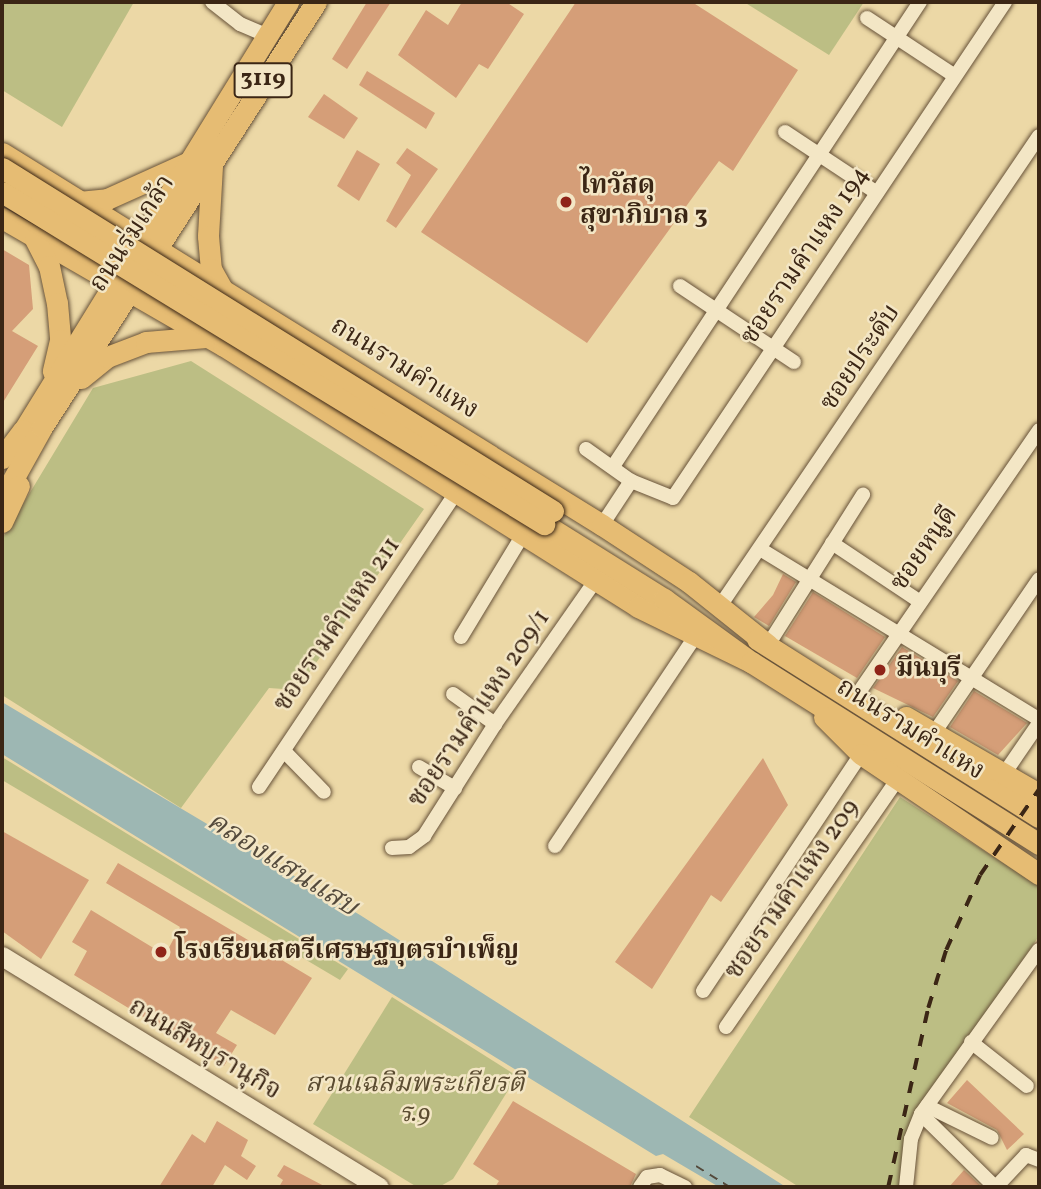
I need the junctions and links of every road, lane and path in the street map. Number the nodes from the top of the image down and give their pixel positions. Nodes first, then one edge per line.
1 (212, 2) edge
2 (288, 2) edge
3 (316, 2) edge
4 (920, 2) edge
5 (1005, 2) edge
6 (867, 18) dead end
7 (266, 35) junction
8 (897, 37) junction
9 (955, 76) junction
10 (785, 132) dead end
11 (1039, 136) edge
12 (2, 153) edge
13 (819, 153) junction
14 (213, 161) junction
15 (187, 163) junction
16 (2, 168) edge
17 (53, 186) junction
18 (2, 192) edge
19 (877, 193) junction
20 (79, 202) junction
21 (8, 222) edge
22 (34, 239) junction
23 (148, 243) junction
24 (123, 285) junction
25 (681, 286) dead end
26 (220, 287) junction
27 (252, 307) junction
28 (715, 309) junction
29 (216, 342) junction
30 (774, 348) junction
31 (794, 362) dead end
32 (54, 395) junction
33 (1039, 430) edge
34 (27, 437) junction
35 (586, 449) dead end
36 (2, 458) edge
37 (614, 465) junction
38 (2, 469) edge
39 (631, 481) junction
40 (457, 491) junction
41 (863, 495) dead end
42 (2, 499) edge
43 (548, 517) junction
44 (2, 523) edge
45 (602, 525) junction
46 (524, 533) junction
47 (832, 543) junction
48 (760, 549) junction
49 (811, 577) junction
50 (1039, 579) edge
51 (596, 580) junction
52 (919, 601) junction
53 (720, 606) junction
54 (899, 631) junction
55 (461, 637) dead end
56 (694, 638) junction
57 (768, 645) junction
58 (751, 662) junction
59 (971, 678) junction
60 (453, 694) dead end
61 (855, 698) junction
62 (813, 702) junction
63 (1039, 721) edge
64 (495, 724) junction
65 (934, 733) junction
66 (284, 751) junction
67 (861, 754) junction
68 (419, 767) dead end
69 (1004, 774) junction
70 (898, 779) junction
71 (259, 787) dead end
72 (455, 788) junction
73 (324, 792) dead end
74 (1039, 794) edge
75 (1039, 817) edge
76 (1039, 844) edge
77 (555, 846) dead end
78 (392, 848) dead end
79 (1039, 874) edge
80 (1039, 950) edge
81 (2, 956) edge
82 (703, 991) dead end
83 (726, 1027) dead end
84 (971, 1042) junction
85 (1027, 1086) dead end
86 (924, 1110) junction
87 (992, 1138) dead end
88 (1039, 1160) edge
89 (379, 1187) edge
90 (640, 1187) edge
91 (685, 1187) edge
92 (906, 1187) edge
93 (995, 1187) edge

1 - 7 street
2 - 7 main road, ถนนร่มเกล้า / 3119
3 - 14 main road, ถนนร่มเกล้า / 3119
4 - 8 street, ซอยรามคำแหง 194
5 - 9 street, ซอยรามคำแหง 194
6 - 8 street
7 - 15 main road, ถนนร่มเกล้า / 3119
8 - 9 street
8 - 13 street, ซอยรามคำแหง 194
9 - 19 street, ซอยรามคำแหง 194
10 - 13 street
11 - 48 street, ซอยประดับ
12 - 17 main road, ถนนรามคำแหง
13 - 19 street
13 - 28 street, ซอยรามคำแหง 194
14 - 23 main road, ถนนร่มเกล้า / 3119
14 - 26 main road
15 - 20 main road
15 - 23 main road, ถนนร่มเกล้า / 3119
16 - 43 main road, ถนนรามคำแหง, bridge
17 - 20 main road, ถนนรามคำแหง
17 - 21 main road
18 - 43 main road, ถนนรามคำแหง, bridge
19 - 30 street, ซอยรามคำแหง 194
20 - 23 main road, ถนนรามคำแหง
21 - 22 main road, ถนนรามคำแหง
22 - 24 main road, ถนนรามคำแหง
22 - 32 main road
23 - 24 main road, ถนนร่มเกล้า / 3119
23 - 26 main road, ถนนรามคำแหง
24 - 29 main road, ถนนรามคำแหง
24 - 32 main road, ถนนร่มเกล้า / 3119
25 - 28 street
26 - 27 main road, ถนนรามคำแหง
27 - 29 main road
27 - 45 main road, ถนนรามคำแหง
28 - 30 street
28 - 37 street, ซอยรามคำแหง 194
29 - 32 main road
29 - 40 main road, ถนนรามคำแหง
30 - 31 street
30 - 39 street, ซอยรามคำแหง 194
32 - 34 main road, ถนนร่มเกล้า / 3119
33 - 52 street, ซอยหนูดี
34 - 36 main road
34 - 38 main road, ถนนร่มเกล้า / 3119
34 - 42 main road, ถนนร่มเกล้า / 3119
34 - 44 main road
35 - 37 street
37 - 39 street, ซอยรามคำแหง 194
39 - 45 street
40 - 46 main road, ถนนรามคำแหง
40 - 66 street, ซอยรามคำแหง 211
41 - 47 street
43 - 57 main road, ถนนรามคำแหง
43 - 58 main road, ถนนรามคำแหง
45 - 53 main road, ถนนรามคำแหง
46 - 51 main road, ถนนรามคำแหง
46 - 55 street
47 - 49 street
47 - 52 street
48 - 49 street
48 - 53 street, ซอยประดับ
49 - 54 street
49 - 57 street
50 - 59 street
51 - 56 main road, ถนนรามคำแหง
51 - 64 street, ซอยรามคำแหง 209/1
52 - 54 street, ซอยหนูดี
53 - 57 main road, ถนนรามคำแหง
54 - 59 street
54 - 61 street, ซอยหนูดี
56 - 58 main road, ถนนรามคำแหง
56 - 77 street
57 - 61 main road, ถนนรามคำแหง
58 - 62 main road, ถนนรามคำแหง
59 - 63 street
59 - 65 street
60 - 64 street
61 - 65 main road
61 - 75 main road, ถนนรามคำแหง
62 - 67 main road
62 - 76 main road, ถนนรามคำแหง
63 - 69 street
64 - 72 street, ซอยรามคำแหง 209/1
65 - 69 main road
66 - 71 street, ซอยรามคำแหง 211
66 - 73 street
67 - 70 main road
67 - 82 street
68 - 72 street
69 - 74 main road
70 - 79 main road
70 - 83 street, ซอยรามคำแหง 209
72 - 78 street, ซอยรามคำแหง 209/1
80 - 84 street
81 - 89 main road, ถนนสีหบุรานุกิจ
84 - 85 street
84 - 86 street
86 - 87 street
86 - 92 street
86 - 93 street
88 - 93 street
90 - 91 street

